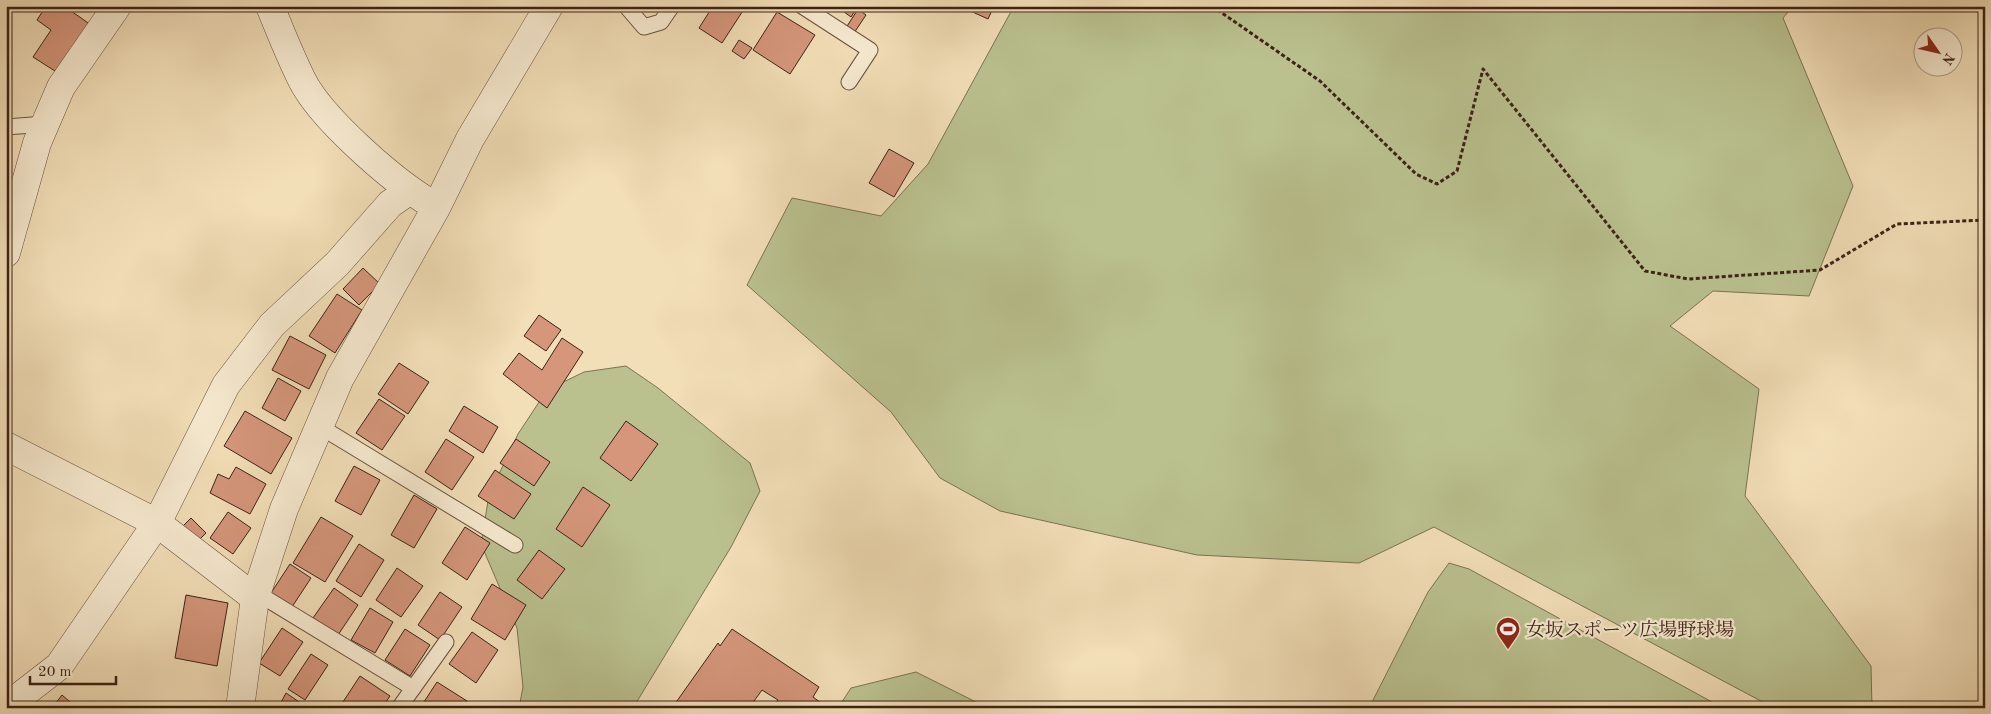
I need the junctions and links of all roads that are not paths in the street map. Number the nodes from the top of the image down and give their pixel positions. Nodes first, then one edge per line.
1 (117, 6) edge
2 (270, 6) edge
3 (549, 6) edge
4 (626, 6) edge
5 (672, 6) edge
6 (802, 6) edge
7 (849, 82) dead end
8 (45, 124) junction
9 (6, 127) edge
10 (410, 190) junction
11 (436, 208) junction
12 (6, 253) edge
13 (319, 426) junction
14 (6, 446) edge
15 (157, 523) junction
16 (515, 545) dead end
17 (256, 596) junction
18 (446, 642) dead end
19 (413, 688) junction
20 (6, 707) edge
21 (240, 708) edge
22 (399, 708) edge

1 - 8 street
2 - 10 street
3 - 11 street
4 - 5 lane
6 - 7 lane
8 - 9 lane
8 - 12 street
10 - 11 street
10 - 15 street
11 - 13 street
13 - 16 lane
13 - 17 street
14 - 15 street
15 - 17 street
15 - 20 street
17 - 19 lane
17 - 21 street
18 - 19 lane
19 - 22 lane

